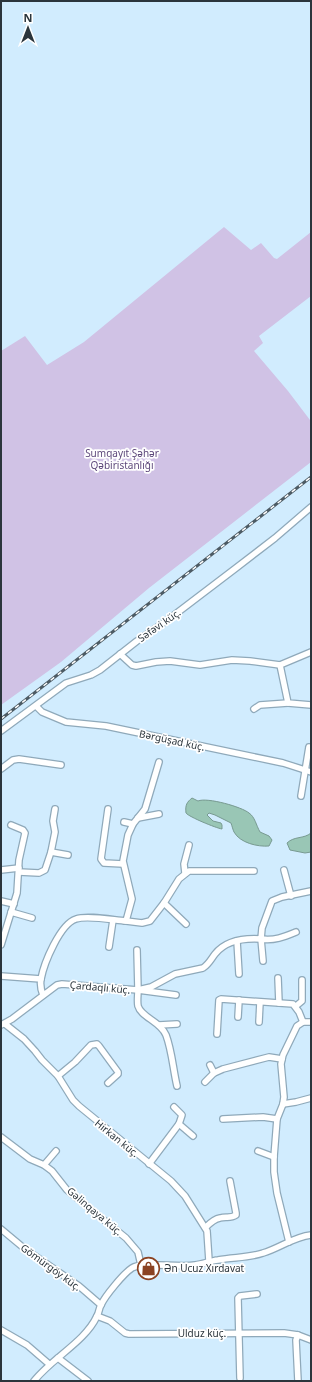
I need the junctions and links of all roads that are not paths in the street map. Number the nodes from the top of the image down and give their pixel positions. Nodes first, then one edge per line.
1 (311, 507) edge
2 (311, 652) edge
3 (120, 654) junction
4 (280, 665) junction
5 (288, 703) junction
6 (311, 705) edge
7 (36, 706) junction
8 (254, 709) dead end
9 (1, 731) edge
10 (310, 747) dead end
11 (159, 762) dead end
12 (61, 765) dead end
13 (1, 769) edge
14 (308, 771) edge
15 (301, 796) dead end
16 (56, 809) dead end
17 (108, 809) dead end
18 (159, 814) dead end
19 (138, 818) junction
20 (124, 822) dead end
21 (133, 824) junction
22 (11, 825) dead end
23 (189, 845) dead end
24 (51, 852) junction
25 (68, 855) dead end
26 (123, 864) junction
27 (1, 870) edge
28 (19, 870) junction
29 (284, 870) dead end
30 (254, 871) dead end
31 (185, 873) junction
32 (311, 891) edge
33 (291, 896) junction
34 (1, 901) edge
35 (164, 903) junction
36 (14, 904) junction
37 (11, 912) junction
38 (32, 918) dead end
39 (113, 920) junction
40 (126, 921) junction
41 (186, 924) dead end
42 (296, 932) dead end
43 (261, 939) junction
44 (237, 941) junction
45 (1, 945) edge
46 (109, 947) dead end
47 (137, 950) dead end
48 (263, 961) dead end
49 (239, 974) dead end
50 (1, 976) edge
51 (278, 978) dead end
52 (41, 979) junction
53 (302, 980) dead end
54 (138, 990) junction
55 (43, 995) junction
56 (176, 996) dead end
57 (239, 1000) junction
58 (260, 1002) junction
59 (279, 1003) junction
60 (296, 1006) junction
61 (238, 1017) dead end
62 (260, 1022) dead end
63 (303, 1022) junction
64 (311, 1022) edge
65 (177, 1024) dead end
66 (3, 1025) edge
67 (159, 1025) junction
68 (217, 1034) dead end
69 (282, 1059) junction
70 (210, 1065) dead end
71 (214, 1073) junction
72 (58, 1076) junction
73 (205, 1082) dead end
74 (108, 1083) dead end
75 (177, 1086) dead end
76 (311, 1098) edge
77 (283, 1104) junction
78 (174, 1107) dead end
79 (223, 1119) dead end
80 (277, 1119) junction
81 (179, 1124) junction
82 (193, 1136) dead end
83 (1, 1137) edge
84 (56, 1151) dead end
85 (258, 1152) dead end
86 (274, 1157) junction
87 (149, 1164) junction
88 (44, 1165) junction
89 (230, 1181) dead end
90 (206, 1227) junction
91 (1, 1229) edge
92 (311, 1235) edge
93 (289, 1242) junction
94 (210, 1261) junction
95 (141, 1265) junction
96 (257, 1294) dead end
97 (101, 1305) junction
98 (97, 1316) junction
99 (1, 1330) edge
100 (239, 1333) junction
101 (298, 1335) junction
102 (311, 1340) edge
103 (58, 1358) junction
104 (49, 1364) junction
105 (240, 1378) dead end
106 (34, 1381) edge
107 (88, 1381) edge
108 (298, 1381) edge

1 - 3 street, Səfəvi küç.
2 - 4 street
3 - 4 street
3 - 7 street, Səfəvi küç.
4 - 5 street
5 - 6 street
5 - 8 street
7 - 9 street, Səfəvi küç.
7 - 14 street, Bərgüşad küç.
10 - 14 street
11 - 19 street
12 - 13 street
14 - 15 street
16 - 24 street
17 - 26 street
18 - 19 street
19 - 21 street
20 - 21 street
21 - 26 street
22 - 28 street
23 - 31 street
24 - 25 street
24 - 28 street
26 - 40 street
27 - 28 street
28 - 36 street
29 - 33 street
30 - 31 street
31 - 35 street
32 - 33 street
33 - 43 street
34 - 36 street
35 - 40 street
35 - 41 street
36 - 37 street
37 - 38 street
37 - 45 street
39 - 40 street
39 - 46 street
39 - 52 street
42 - 43 street, Çardaqlı küç.
43 - 44 street, Çardaqlı küç.
43 - 48 street
44 - 49 street
44 - 54 street, Çardaqlı küç.
47 - 54 street
50 - 52 street
51 - 59 street
52 - 55 street
53 - 60 street
54 - 55 street, Çardaqlı küç.
54 - 56 street
54 - 67 street
55 - 66 street, Çardaqlı küç.
57 - 58 street
57 - 61 street
57 - 68 street
58 - 59 street
58 - 62 street
59 - 60 street
60 - 63 street
63 - 64 street
63 - 69 street
65 - 67 street
66 - 72 street, Hirkan küç.
67 - 75 street
69 - 71 street
69 - 77 street
70 - 71 street
71 - 73 street
72 - 74 street
72 - 87 street, Hirkan küç.
76 - 77 street
77 - 80 street
78 - 81 street
79 - 80 street
80 - 86 street
81 - 82 street
81 - 87 street
83 - 88 street, Gəlinqaya küç.
84 - 88 street
85 - 86 street
86 - 93 street
87 - 90 street, Hirkan küç.
88 - 95 street, Gəlinqaya küç.
89 - 90 street
90 - 94 street, Hirkan küç.
91 - 97 street, Gömürgöy küç.
92 - 93 street
93 - 94 street
94 - 95 street
95 - 97 street
96 - 100 street
97 - 98 street
98 - 100 street, Ulduz küç.
98 - 103 street
99 - 104 street
100 - 101 street, Ulduz küç.
100 - 105 street
101 - 102 street, Ulduz küç.
101 - 108 street
103 - 104 street
103 - 107 street
104 - 106 street

